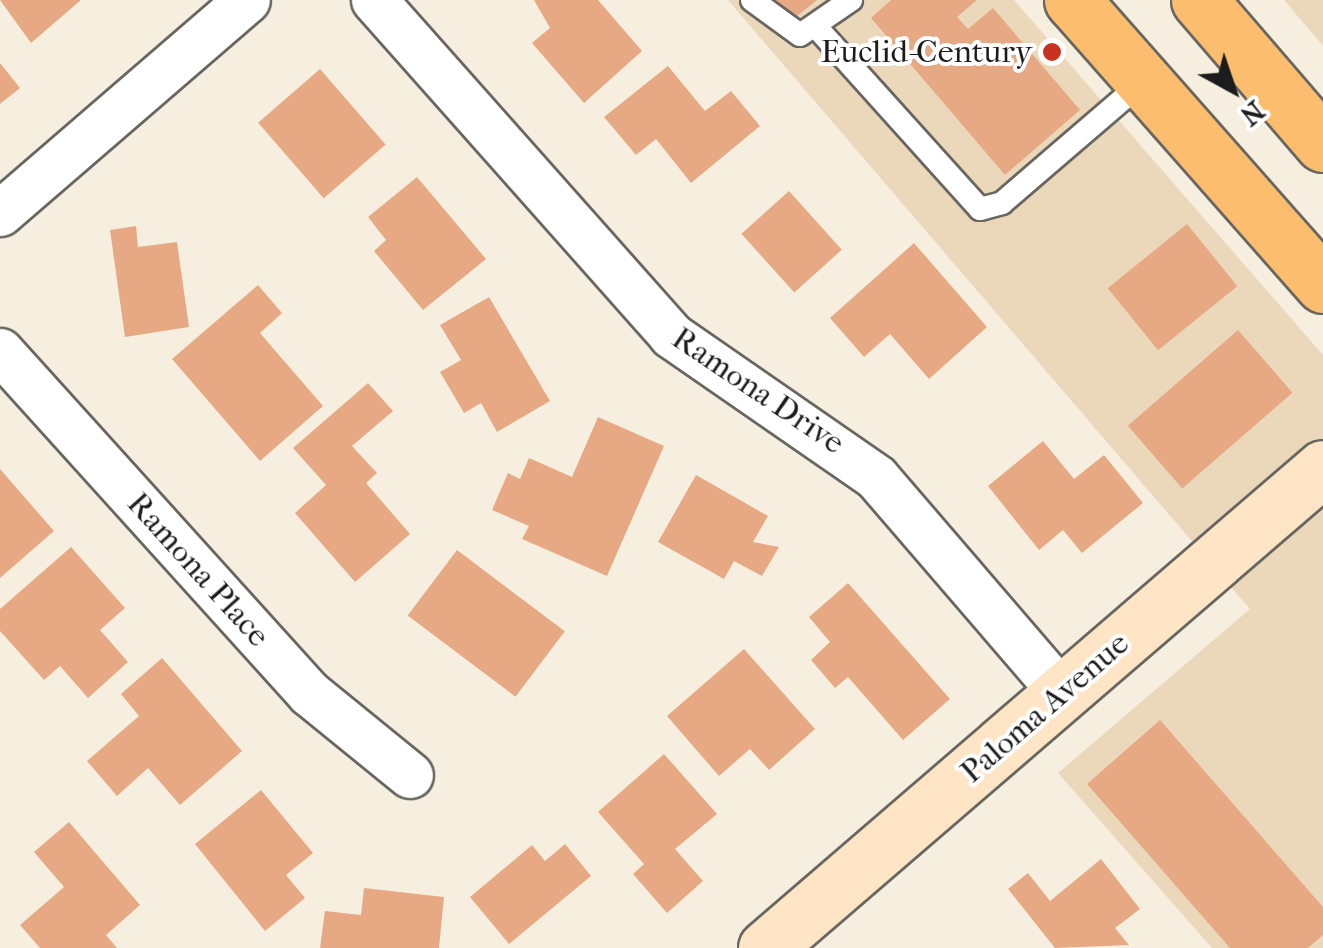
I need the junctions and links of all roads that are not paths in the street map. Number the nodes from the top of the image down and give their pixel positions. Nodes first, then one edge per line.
1 (247, 0) edge
2 (374, 0) edge
3 (752, 0) edge
4 (851, 0) edge
5 (1072, 0) edge
6 (1199, 0) edge
7 (818, 28) junction
8 (1144, 81) junction
9 (1323, 144) edge
10 (0, 213) edge
11 (1323, 285) edge
12 (0, 351) edge
13 (1323, 468) edge
14 (1062, 693) junction
15 (410, 775) dead end
16 (766, 948) edge

1 - 10 street
2 - 14 street, Ramona Drive
3 - 7 lane
4 - 7 lane
5 - 8 main road
6 - 9 main road
7 - 8 lane
8 - 11 main road
12 - 15 street, Ramona Place
13 - 14 street, Paloma Avenue
14 - 16 street, Paloma Avenue

